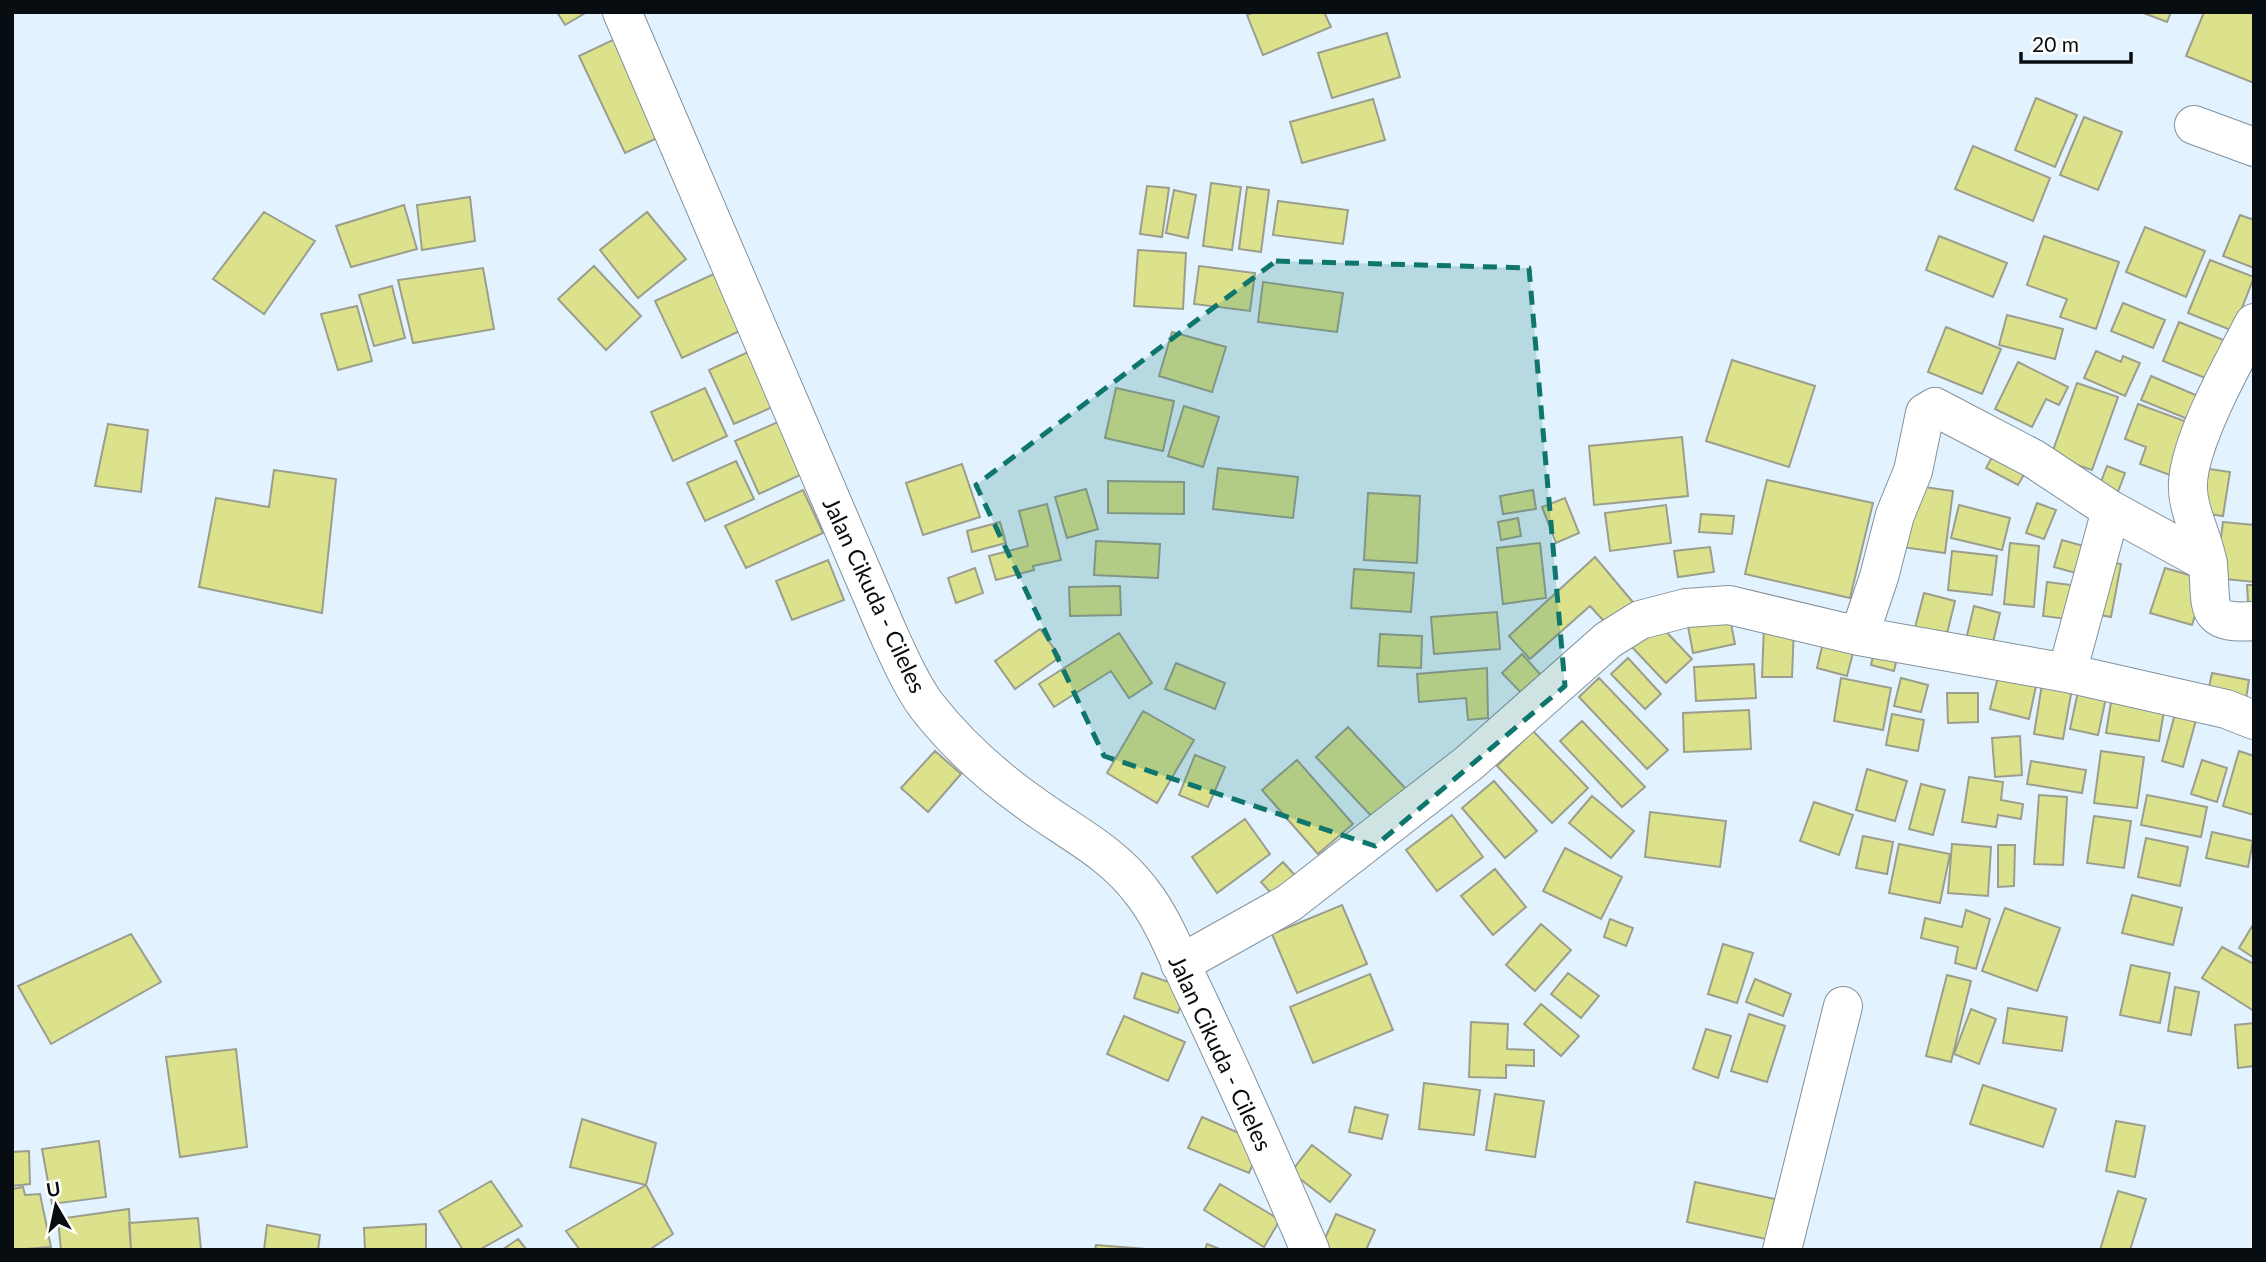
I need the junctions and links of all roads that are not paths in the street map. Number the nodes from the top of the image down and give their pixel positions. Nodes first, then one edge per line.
1 (622, 12) edge
2 (2194, 125) dead end
3 (2254, 146) edge
4 (2254, 323) edge
5 (2111, 510) junction
6 (2207, 563) junction
7 (2254, 621) edge
8 (1859, 636) junction
9 (2067, 673) junction
10 (2254, 720) edge
11 (1180, 964) junction
12 (1843, 1006) dead end
13 (1310, 1250) edge
14 (1782, 1250) edge

1 - 11 street, Jalan Cikuda - Cileles
2 - 3 street
4 - 6 street
5 - 6 street
5 - 8 street
5 - 9 street
6 - 7 street
8 - 9 street
8 - 11 street
9 - 10 street
11 - 13 street, Jalan Cikuda - Cileles
12 - 14 street

